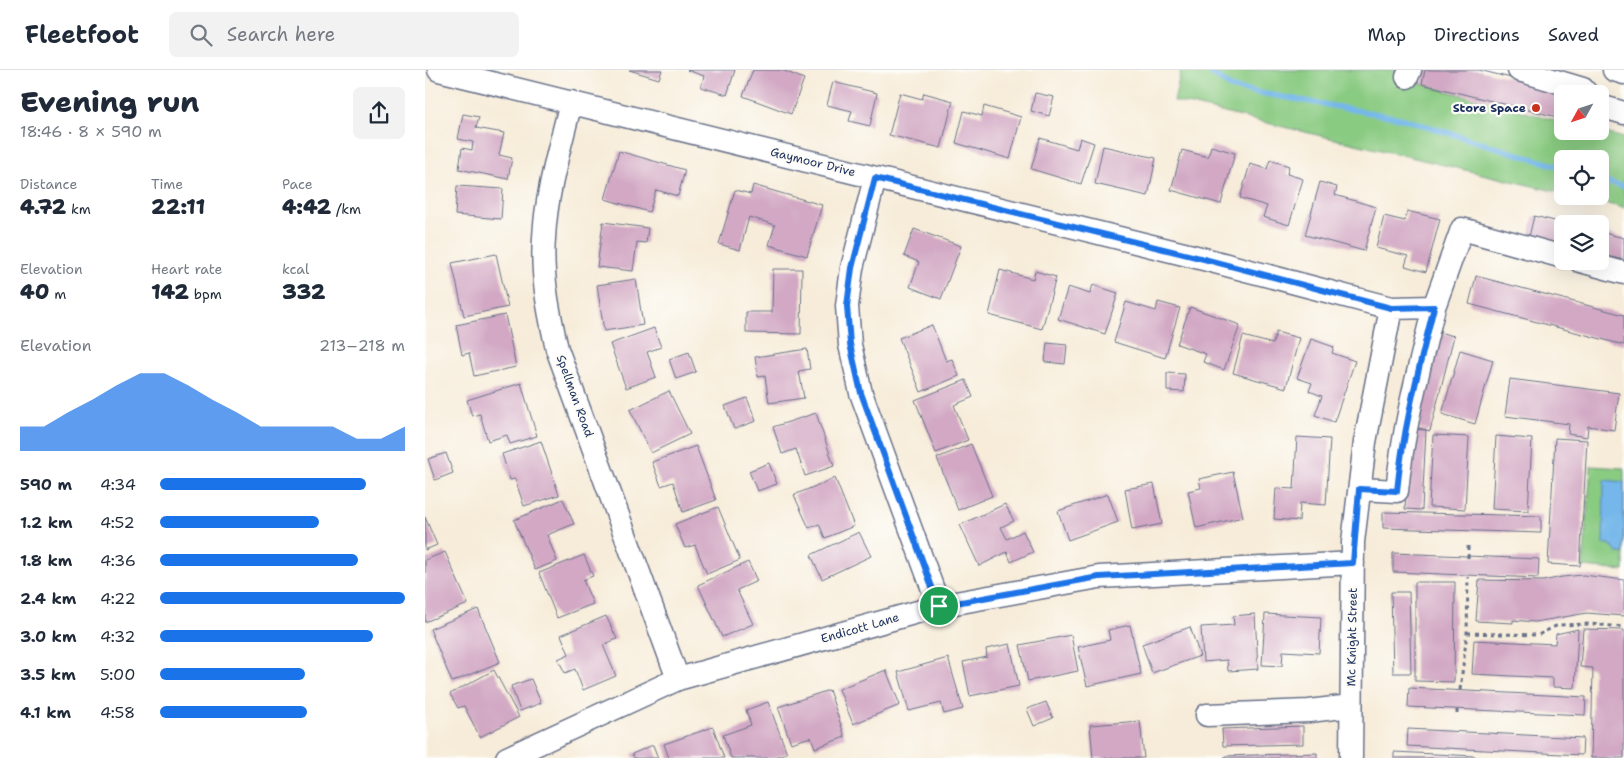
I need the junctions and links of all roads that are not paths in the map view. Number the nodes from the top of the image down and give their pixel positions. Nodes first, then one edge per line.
1 (439, 70) edge
2 (1614, 70) edge
3 (1527, 71) edge
4 (1624, 73) edge
5 (1578, 85) edge
6 (571, 102) junction
7 (1609, 109) edge
8 (1624, 113) edge
9 (875, 178) junction
10 (1554, 254) edge
11 (1609, 270) edge
12 (1624, 274) edge
13 (1434, 307) junction
14 (1391, 308) junction
15 (1372, 404) junction
16 (1408, 412) junction
17 (1359, 489) junction
18 (1353, 563) junction
19 (939, 606) junction
20 (678, 679) junction
21 (1351, 706) junction
22 (1207, 715) dead end
23 (507, 758) edge
24 (1351, 758) edge

1 - 6 street, Gaymoor Drive
2 - 4 street
3 - 5 street
6 - 9 street, Gaymoor Drive
6 - 20 street, Spellman Road
7 - 8 street
9 - 14 street, Gaymoor Drive
9 - 19 street
10 - 13 street
11 - 12 street
13 - 14 street, Gaymoor Drive
13 - 16 street
14 - 15 street, Mc Knight Street
15 - 16 street
15 - 17 street, Mc Knight Street
16 - 17 street
17 - 18 street, Mc Knight Street
18 - 19 street, Endicott Lane
18 - 21 street, Mc Knight Street
19 - 20 street, Endicott Lane
20 - 23 street, Endicott Lane
21 - 22 street
21 - 24 street, Mc Knight Street

